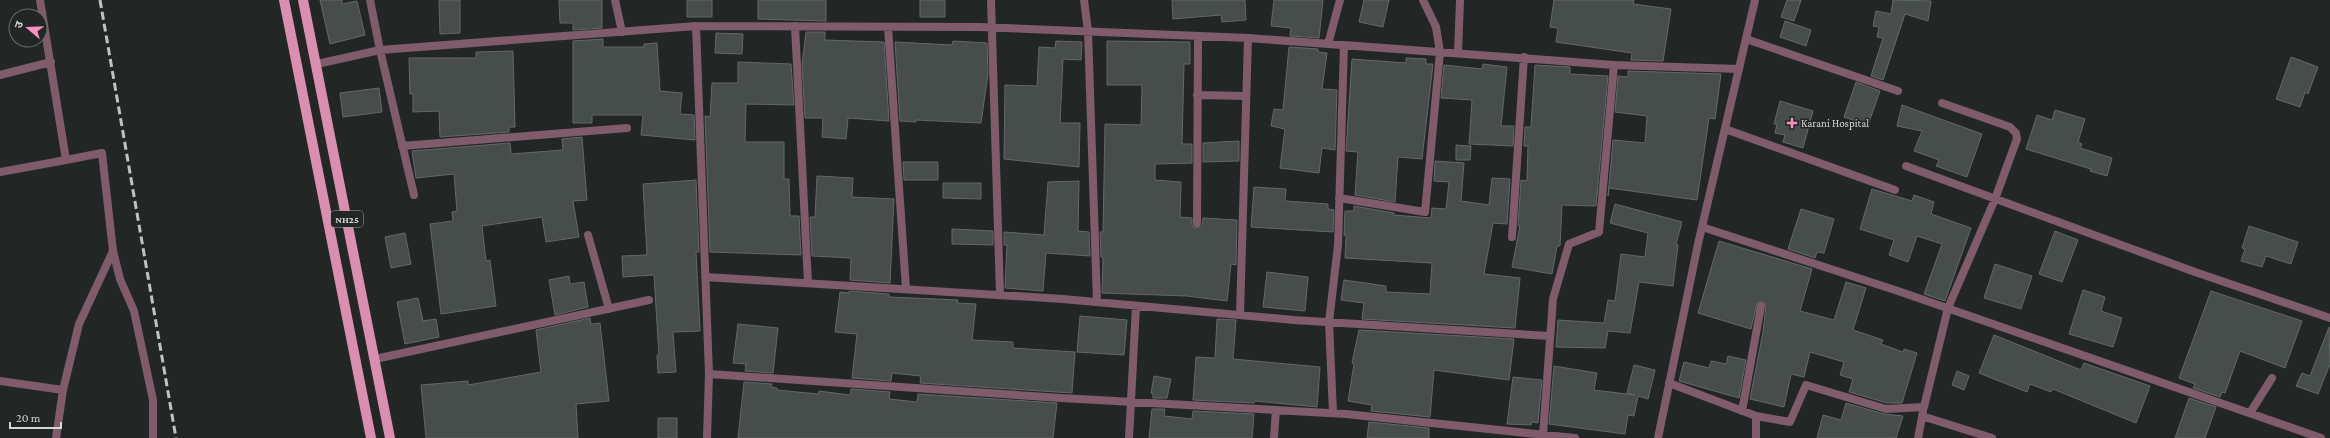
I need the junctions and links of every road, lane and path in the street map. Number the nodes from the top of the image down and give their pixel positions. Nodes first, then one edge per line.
1 (40, 0) edge
2 (284, 0) edge
3 (303, 0) edge
4 (370, 0) edge
5 (615, 0) edge
6 (991, 0) edge
7 (1084, 0) edge
8 (1340, 0) edge
9 (1423, 0) edge
10 (1460, 0) edge
11 (1755, 0) edge
12 (696, 26) junction
13 (795, 26) junction
14 (888, 27) junction
15 (993, 28) junction
16 (1088, 31) junction
17 (622, 32) junction
18 (1198, 36) junction
19 (1248, 38) junction
20 (1746, 39) junction
21 (1328, 44) junction
22 (1344, 45) junction
23 (380, 50) junction
24 (1440, 52) junction
25 (1458, 53) junction
26 (1524, 57) junction
27 (51, 62) junction
28 (317, 64) junction
29 (1614, 65) junction
30 (1739, 69) junction
31 (0, 75) edge
32 (1898, 92) dead end
33 (1197, 95) junction
34 (1246, 96) junction
35 (1942, 104) dead end
36 (627, 128) dead end
37 (1725, 129) junction
38 (402, 146) junction
39 (66, 160) junction
40 (1906, 166) dead end
41 (0, 172) edge
42 (1895, 190) dead end
43 (414, 195) dead end
44 (1339, 198) junction
45 (1995, 199) junction
46 (1197, 223) dead end
47 (1702, 227) junction
48 (588, 235) dead end
49 (1512, 237) dead end
50 (113, 252) junction
51 (705, 277) junction
52 (808, 283) junction
53 (906, 289) junction
54 (1000, 295) junction
55 (649, 300) dead end
56 (1097, 302) junction
57 (1136, 306) junction
58 (1761, 306) dead end
59 (1948, 308) junction
60 (609, 309) junction
61 (1240, 315) junction
62 (2330, 318) edge
63 (1329, 322) junction
64 (1549, 336) junction
65 (375, 359) junction
66 (709, 374) junction
67 (2272, 378) dead end
68 (0, 381) edge
69 (1669, 383) junction
70 (63, 390) junction
71 (1130, 402) junction
72 (1924, 407) junction
73 (1276, 410) junction
74 (1742, 411) junction
75 (1333, 413) junction
76 (2250, 413) junction
77 (1756, 416) junction
78 (1922, 416) junction
79 (1497, 434) edge
80 (1543, 435) junction
81 (56, 438) edge
82 (153, 438) edge
83 (371, 438) edge
84 (390, 438) edge
85 (707, 438) edge
86 (1129, 438) edge
87 (1274, 438) edge
88 (1575, 438) edge
89 (1658, 438) edge
90 (1756, 438) edge
91 (1918, 438) edge
92 (1992, 438) edge
93 (2321, 438) edge

1 - 27 street
2 - 83 main road, NH25
3 - 28 main road, NH25
4 - 23 street
5 - 17 street
6 - 15 street
7 - 16 street
8 - 21 street
9 - 24 street
10 - 25 street
11 - 20 street
12 - 13 street
12 - 17 street
12 - 51 street
13 - 14 street
13 - 52 street
14 - 15 street
14 - 53 street
15 - 16 street
15 - 54 street
16 - 18 street
16 - 56 street
17 - 23 street
18 - 19 street
18 - 33 street
19 - 21 street
19 - 34 street
20 - 30 street
20 - 32 street
21 - 22 street
22 - 24 street
22 - 44 street
23 - 28 street
23 - 38 street
24 - 25 street
24 - 44 street
25 - 26 street
26 - 29 street
26 - 49 street
27 - 31 street
27 - 39 street
28 - 65 main road, NH25
29 - 30 street
29 - 64 street
30 - 37 street
33 - 34 street
33 - 46 street
34 - 61 street
35 - 45 street
36 - 38 street
37 - 42 street
37 - 47 street
38 - 43 street
39 - 41 street
39 - 50 street
40 - 45 street
44 - 63 street
45 - 59 street
45 - 62 street
47 - 59 street
47 - 69 street
48 - 60 street
50 - 70 street
50 - 82 street
51 - 52 street
51 - 66 street
52 - 53 street
53 - 54 street
54 - 56 street
55 - 60 street
56 - 57 street
57 - 61 street
57 - 71 street
58 - 74 street
59 - 72 street
59 - 76 street
60 - 65 street
61 - 63 street
63 - 64 street
63 - 75 street
64 - 80 street
65 - 84 main road, NH25
66 - 71 street
66 - 85 street
67 - 76 street
68 - 70 street
69 - 74 street
69 - 89 street
70 - 81 street
71 - 73 street
71 - 86 street
72 - 77 street
72 - 78 street
73 - 75 street
73 - 87 street
74 - 77 street
75 - 79 street
76 - 93 street
77 - 90 street
78 - 91 street
78 - 92 street
79 - 80 street
80 - 88 street

